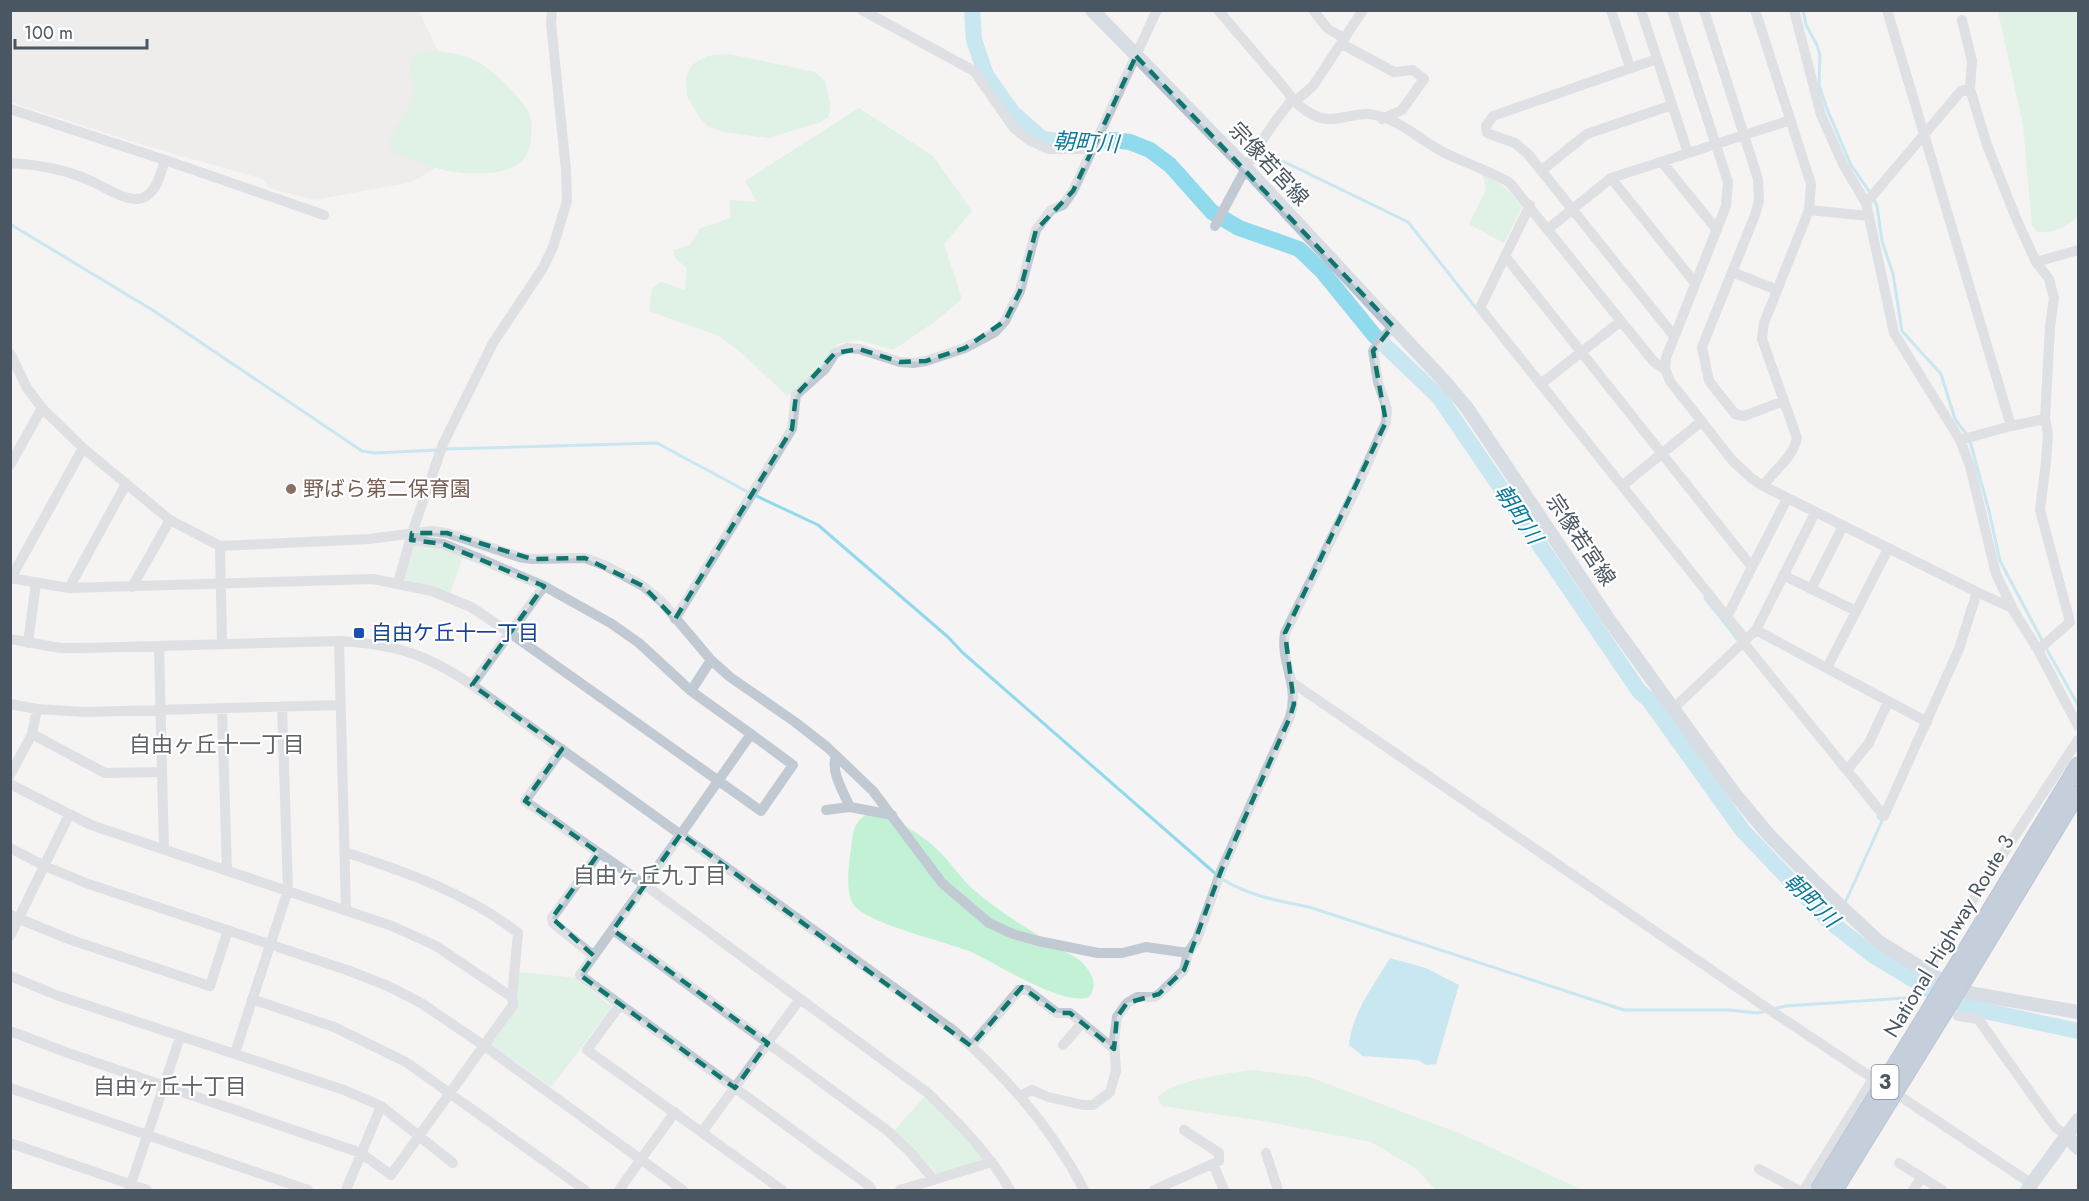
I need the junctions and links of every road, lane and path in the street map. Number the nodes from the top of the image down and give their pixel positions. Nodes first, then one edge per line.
1 (552, 10) edge
2 (862, 10) edge
3 (1092, 10) edge
4 (1157, 10) edge
5 (1218, 10) edge
6 (1313, 10) edge
7 (1363, 10) edge
8 (1611, 10) edge
9 (1641, 10) edge
10 (1672, 10) edge
11 (1704, 10) edge
12 (1755, 10) edge
13 (1794, 10) edge
14 (1887, 10) edge
15 (1962, 20) dead end
16 (1343, 41) junction
17 (1136, 56) junction
18 (1657, 59) junction
19 (1630, 67) junction
20 (1971, 89) junction
21 (1292, 100) junction
22 (1672, 105) junction
23 (10, 110) edge
24 (1382, 119) junction
25 (1791, 120) junction
26 (1744, 134) junction
27 (1924, 136) junction
28 (1716, 144) junction
29 (1093, 149) junction
30 (1689, 153) junction
31 (165, 160) junction
32 (1662, 162) junction
33 (10, 163) edge
34 (1246, 168) junction
35 (1542, 170) junction
36 (1611, 178) junction
37 (1866, 203) junction
38 (1530, 205) junction
39 (1572, 209) junction
40 (1809, 210) junction
41 (324, 215) dead end
42 (1869, 216) junction
43 (1215, 226) dead end
44 (1548, 229) junction
45 (1717, 230) junction
46 (2079, 250) edge
47 (1504, 256) junction
48 (2036, 262) junction
49 (1732, 272) junction
50 (1695, 283) junction
51 (1777, 290) junction
52 (1621, 321) junction
53 (1393, 326) junction
54 (1674, 336) junction
55 (1581, 352) junction
56 (10, 353) edge
57 (1665, 369) junction
58 (1542, 383) junction
59 (1784, 401) junction
60 (42, 408) junction
61 (2045, 419) junction
62 (1702, 421) junction
63 (2011, 426) junction
64 (1960, 440) junction
65 (82, 448) junction
66 (1662, 454) junction
67 (10, 465) edge
68 (126, 484) junction
69 (1623, 485) junction
70 (1763, 486) junction
71 (1787, 499) junction
72 (1815, 513) junction
73 (170, 520) junction
74 (1843, 526) junction
75 (411, 536) junction
76 (220, 546) junction
77 (1888, 549) junction
78 (1752, 567) junction
79 (1784, 575) junction
80 (11, 578) edge
81 (36, 583) junction
82 (398, 583) junction
83 (220, 584) junction
84 (544, 586) junction
85 (132, 587) junction
86 (69, 588) junction
87 (1811, 589) junction
88 (1977, 592) junction
89 (2012, 608) junction
90 (1856, 611) junction
91 (2079, 614) edge
92 (1727, 617) junction
93 (675, 619) junction
94 (2070, 622) junction
95 (1756, 630) junction
96 (510, 633) junction
97 (10, 639) edge
98 (339, 641) junction
99 (1743, 642) junction
100 (28, 643) junction
101 (222, 644) junction
102 (159, 647) junction
103 (2038, 650) junction
104 (711, 660) junction
105 (1827, 668) junction
106 (1293, 683) junction
107 (472, 685) junction
108 (691, 691) junction
109 (1888, 702) junction
110 (10, 704) edge
111 (340, 705) junction
112 (282, 706) junction
113 (222, 708) junction
114 (37, 709) junction
115 (1673, 709) junction
116 (160, 710) junction
117 (1927, 722) junction
118 (2079, 726) edge
119 (32, 734) junction
120 (751, 734) junction
121 (2079, 740) edge
122 (562, 750) junction
123 (836, 756) junction
124 (2079, 765) edge
125 (1847, 770) junction
126 (162, 772) junction
127 (10, 775) edge
128 (719, 780) junction
129 (10, 784) edge
130 (2079, 793) edge
131 (850, 807) junction
132 (826, 810) dead end
133 (69, 815) junction
134 (892, 815) junction
135 (681, 834) junction
136 (10, 848) edge
137 (164, 850) junction
138 (345, 852) junction
139 (599, 853) junction
140 (45, 866) junction
141 (227, 871) junction
142 (645, 885) junction
143 (288, 890) junction
144 (346, 910) junction
145 (14, 917) edge
146 (228, 930) junction
147 (613, 930) junction
148 (10, 936) edge
149 (270, 944) junction
150 (1188, 953) junction
151 (594, 956) junction
152 (1926, 971) junction
153 (10, 976) edge
154 (1958, 977) junction
155 (512, 997) junction
156 (252, 999) junction
157 (800, 999) junction
158 (620, 1005) junction
159 (2079, 1012) edge
160 (1958, 1016) dead end
161 (1082, 1023) junction
162 (10, 1031) edge
163 (180, 1037) junction
164 (768, 1043) junction
165 (483, 1045) junction
166 (1063, 1045) dead end
167 (971, 1046) junction
168 (1114, 1049) junction
169 (235, 1053) junction
170 (1873, 1079) junction
171 (164, 1085) junction
172 (10, 1088) edge
173 (735, 1088) junction
174 (449, 1093) junction
175 (1020, 1096) junction
176 (381, 1106) junction
177 (675, 1112) junction
178 (2079, 1120) edge
179 (1184, 1130) dead end
180 (702, 1132) junction
181 (147, 1134) junction
182 (418, 1136) junction
183 (2067, 1136) junction
184 (10, 1143) edge
185 (2079, 1148) edge
186 (1266, 1153) dead end
187 (361, 1154) junction
188 (640, 1159) junction
189 (992, 1162) junction
190 (1899, 1162) dead end
191 (453, 1163) dead end
192 (1213, 1164) junction
193 (1759, 1169) dead end
194 (1922, 1177) junction
195 (934, 1180) junction
196 (2030, 1187) edge
197 (130, 1188) edge
198 (147, 1191) edge
199 (308, 1191) edge
200 (346, 1191) edge
201 (585, 1191) edge
202 (619, 1191) edge
203 (683, 1191) edge
204 (783, 1191) edge
205 (872, 1191) edge
206 (900, 1191) edge
207 (1010, 1191) edge
208 (1084, 1191) edge
209 (1154, 1191) edge
210 (1224, 1191) edge
211 (1278, 1191) edge
212 (1798, 1191) edge
213 (1804, 1191) edge
214 (1818, 1191) edge
215 (1835, 1191) edge
216 (1913, 1191) edge
217 (1942, 1191) edge

1 - 75 street
2 - 29 street
3 - 17 main road, 宗像若宮線
4 - 17 street
5 - 21 street
6 - 16 street
7 - 16 street
8 - 19 street
9 - 18 street
10 - 28 street
11 - 26 street
12 - 25 street
13 - 37 street
14 - 27 street
15 - 20 street
16 - 21 street
16 - 24 street
17 - 29 street
17 - 34 main road, 宗像若宮線
18 - 19 street
18 - 22 street
19 - 35 street
20 - 27 street
20 - 48 street
21 - 24 street
21 - 34 street
22 - 30 street
22 - 35 street
23 - 31 street
24 - 38 street
25 - 26 street
25 - 40 street
26 - 28 street
26 - 49 street
27 - 37 street
27 - 63 street
28 - 30 street
28 - 45 street
29 - 93 street
30 - 32 street
31 - 33 street
31 - 41 street
32 - 36 street
32 - 45 street
34 - 43 street
34 - 53 main road, 宗像若宮線
35 - 39 street
36 - 39 street
36 - 50 street
37 - 42 street
38 - 44 street
38 - 47 street
39 - 44 street
39 - 54 street
40 - 42 street
40 - 51 street
42 - 64 street
44 - 52 street
45 - 50 street
46 - 48 street
47 - 55 street
47 - 58 street
48 - 61 street
49 - 51 street
49 - 59 street
50 - 54 street
51 - 59 street
52 - 55 street
52 - 57 street
53 - 106 street
53 - 115 main road, 宗像若宮線
54 - 57 street
55 - 58 street
55 - 66 street
56 - 60 street
57 - 62 street
58 - 69 street
59 - 70 street
60 - 65 street
60 - 67 street
61 - 63 street
61 - 94 street
62 - 66 street
62 - 70 street
63 - 64 street
64 - 89 street
65 - 68 street
65 - 80 street
66 - 69 street
66 - 78 street
68 - 73 street
68 - 86 street
69 - 92 street
70 - 71 street
71 - 72 street
71 - 78 street
72 - 74 street
72 - 79 street
73 - 76 street
73 - 85 street
74 - 77 street
74 - 87 street
75 - 76 street
75 - 82 street
75 - 84 street
75 - 93 street
76 - 83 street
77 - 88 street
77 - 90 street
78 - 92 street
79 - 87 street
79 - 95 street
80 - 81 street
81 - 86 street
81 - 100 street
82 - 83 street
82 - 96 street
83 - 85 street
83 - 101 street
84 - 96 street
84 - 108 street
85 - 86 street
87 - 90 street
88 - 89 street
88 - 117 street
89 - 103 street
90 - 105 street
91 - 94 street
92 - 99 street
93 - 104 street
94 - 103 street
95 - 99 street
95 - 105 street
96 - 107 street
96 - 128 street
97 - 100 street
98 - 101 street
98 - 107 street
98 - 111 street
99 - 115 street
99 - 125 street
100 - 102 street
101 - 102 street
102 - 116 street
103 - 118 street
104 - 108 street
104 - 123 street
105 - 109 street
106 - 150 street
106 - 170 street
107 - 122 street
108 - 120 street
109 - 117 street
109 - 125 street
110 - 114 street
111 - 112 street
111 - 138 street
112 - 113 street
112 - 143 street
113 - 116 street
113 - 141 street
114 - 116 street
114 - 119 street
115 - 152 main road, 宗像若宮線
116 - 126 street
117 - 125 street
119 - 126 street
119 - 127 street
120 - 128 street
120 - 128 street
121 - 152 street
122 - 135 street
122 - 139 street
123 - 131 street
123 - 134 street
124 - 154 highway, National Highway Route 3 / 3
126 - 137 street
128 - 135 street
129 - 133 street
130 - 154 highway, National Highway Route 3 / 3
131 - 132 street
131 - 134 street
133 - 137 street
133 - 140 street
134 - 150 street
135 - 142 street
135 - 167 street
136 - 140 street
137 - 141 street
138 - 144 street
138 - 155 street
139 - 142 street
139 - 151 street
140 - 145 street
140 - 146 street
141 - 143 street
142 - 147 street
142 - 157 street
143 - 144 street
143 - 149 street
144 - 155 street
145 - 146 street
145 - 148 street
146 - 149 street
147 - 151 street
147 - 164 street
149 - 156 street
149 - 165 street
150 - 168 street
151 - 158 street
152 - 159 main road, 宗像若宮線
153 - 163 street
154 - 214 highway, National Highway Route 3 / 3, bridge
154 - 215 highway, National Highway Route 3 / 3, bridge
155 - 165 street
156 - 169 street
156 - 174 street
157 - 164 street
157 - 189 street
158 - 173 street
158 - 177 street
160 - 183 street
161 - 166 street
161 - 167 street
161 - 168 street
162 - 171 street
163 - 169 street
163 - 171 street
164 - 173 street
164 - 195 street
165 - 174 street
165 - 188 street
167 - 175 street
168 - 175 street
169 - 176 street
170 - 196 street
170 - 213 street
171 - 181 street
171 - 187 street
172 - 181 street
173 - 180 street
173 - 205 street
174 - 182 street
174 - 201 street
175 - 208 street
176 - 182 street
176 - 187 street
177 - 180 street
177 - 188 street
178 - 183 main road
179 - 192 street
180 - 204 street
181 - 197 street
181 - 199 street
182 - 187 street
182 - 191 street
183 - 185 main road
183 - 196 main road
184 - 197 street
186 - 211 street
187 - 200 street
188 - 202 street
188 - 203 street
189 - 195 street
189 - 207 street
190 - 194 street
192 - 209 street
192 - 210 street
193 - 212 street
194 - 216 street
194 - 217 street
195 - 206 street
197 - 198 street

